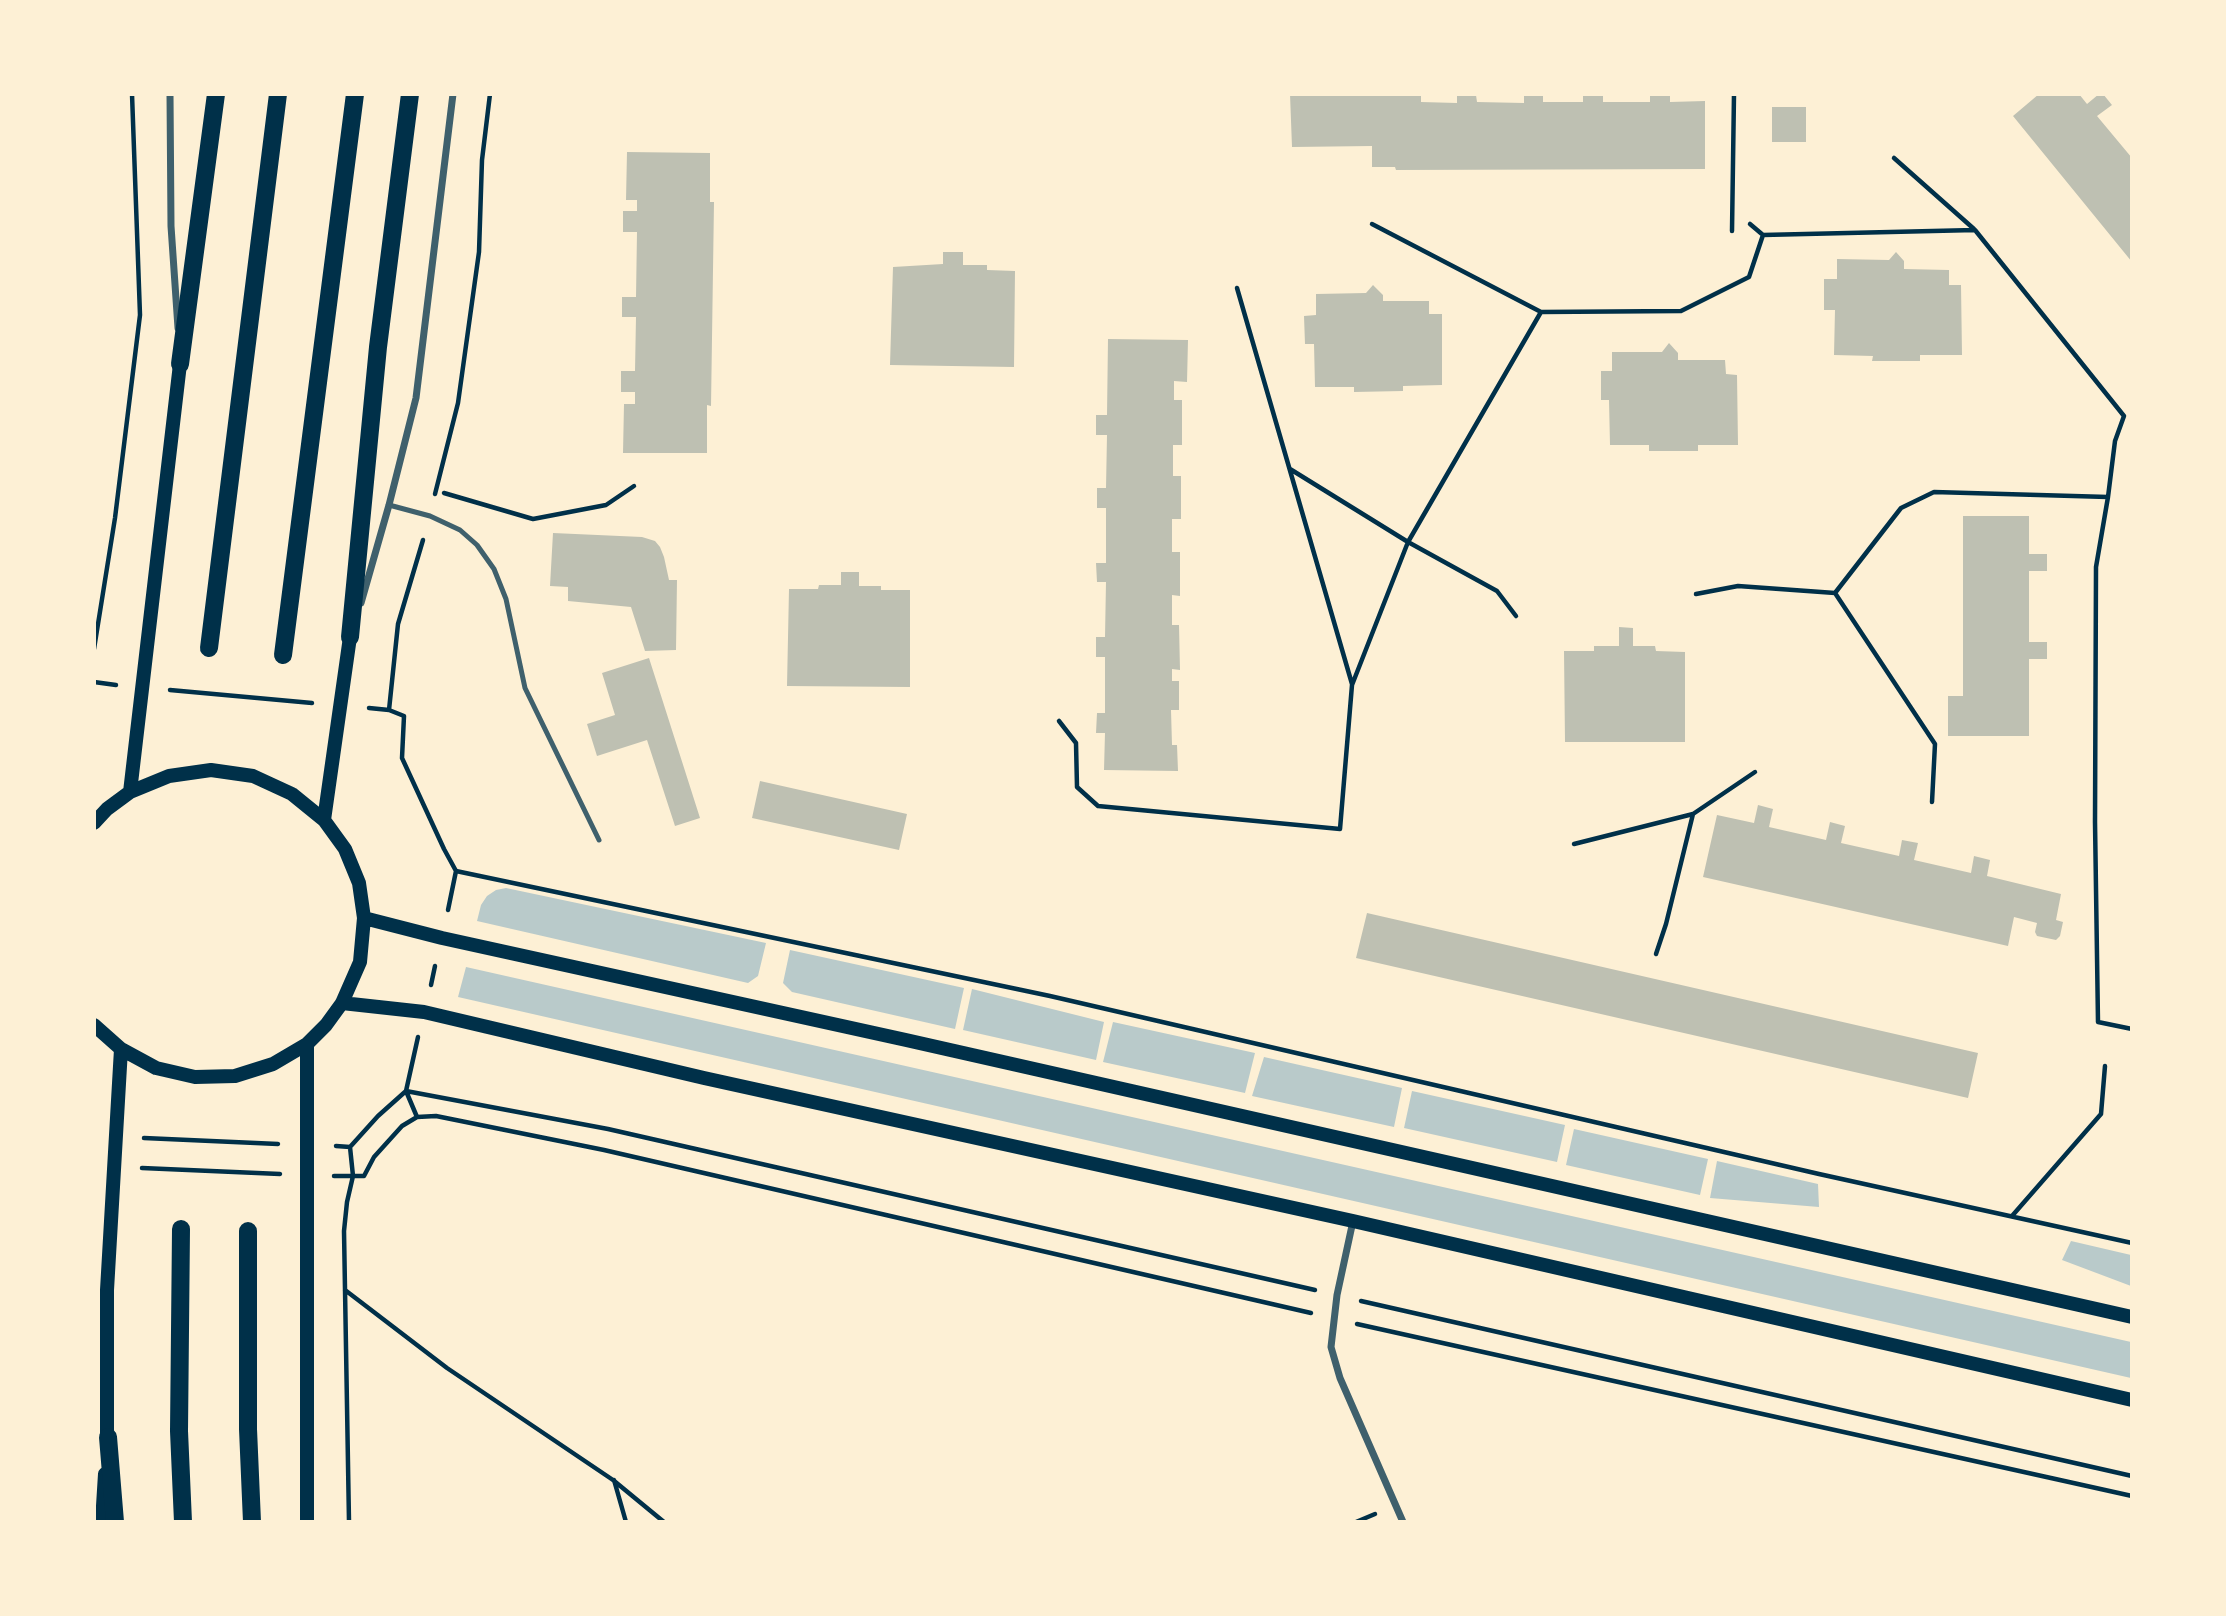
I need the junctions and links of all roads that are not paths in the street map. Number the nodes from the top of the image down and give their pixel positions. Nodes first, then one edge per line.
1 (170, 94) edge
2 (216, 94) edge
3 (278, 94) edge
4 (355, 94) edge
5 (411, 94) edge
6 (453, 94) edge
7 (180, 364) junction
8 (389, 506) junction
9 (351, 637) junction
10 (209, 649) dead end
11 (284, 655) dead end
12 (130, 792) junction
13 (324, 820) junction
14 (94, 823) edge
15 (599, 840) dead end
16 (364, 918) junction
17 (342, 1003) junction
18 (94, 1024) edge
19 (307, 1044) junction
20 (121, 1049) junction
21 (1353, 1221) junction
22 (181, 1229) dead end
23 (247, 1231) dead end
24 (2132, 1317) edge
25 (2132, 1400) edge
26 (108, 1437) junction
27 (102, 1521) edge
28 (115, 1521) edge
29 (183, 1521) edge
30 (252, 1521) edge
31 (307, 1521) edge
32 (1403, 1521) edge

1 - 7 street
2 - 7 main road
3 - 10 main road
4 - 11 main road
5 - 9 main road
6 - 8 street
7 - 12 main road
8 - 9 street
8 - 15 lane
9 - 13 main road
12 - 13 main road
12 - 14 main road
13 - 16 main road
16 - 17 main road
16 - 24 main road
17 - 19 main road
17 - 21 main road
18 - 20 main road
19 - 20 main road
19 - 31 main road
20 - 26 main road
21 - 25 main road
21 - 32 street
22 - 29 main road
23 - 30 main road
26 - 27 main road
26 - 28 main road

